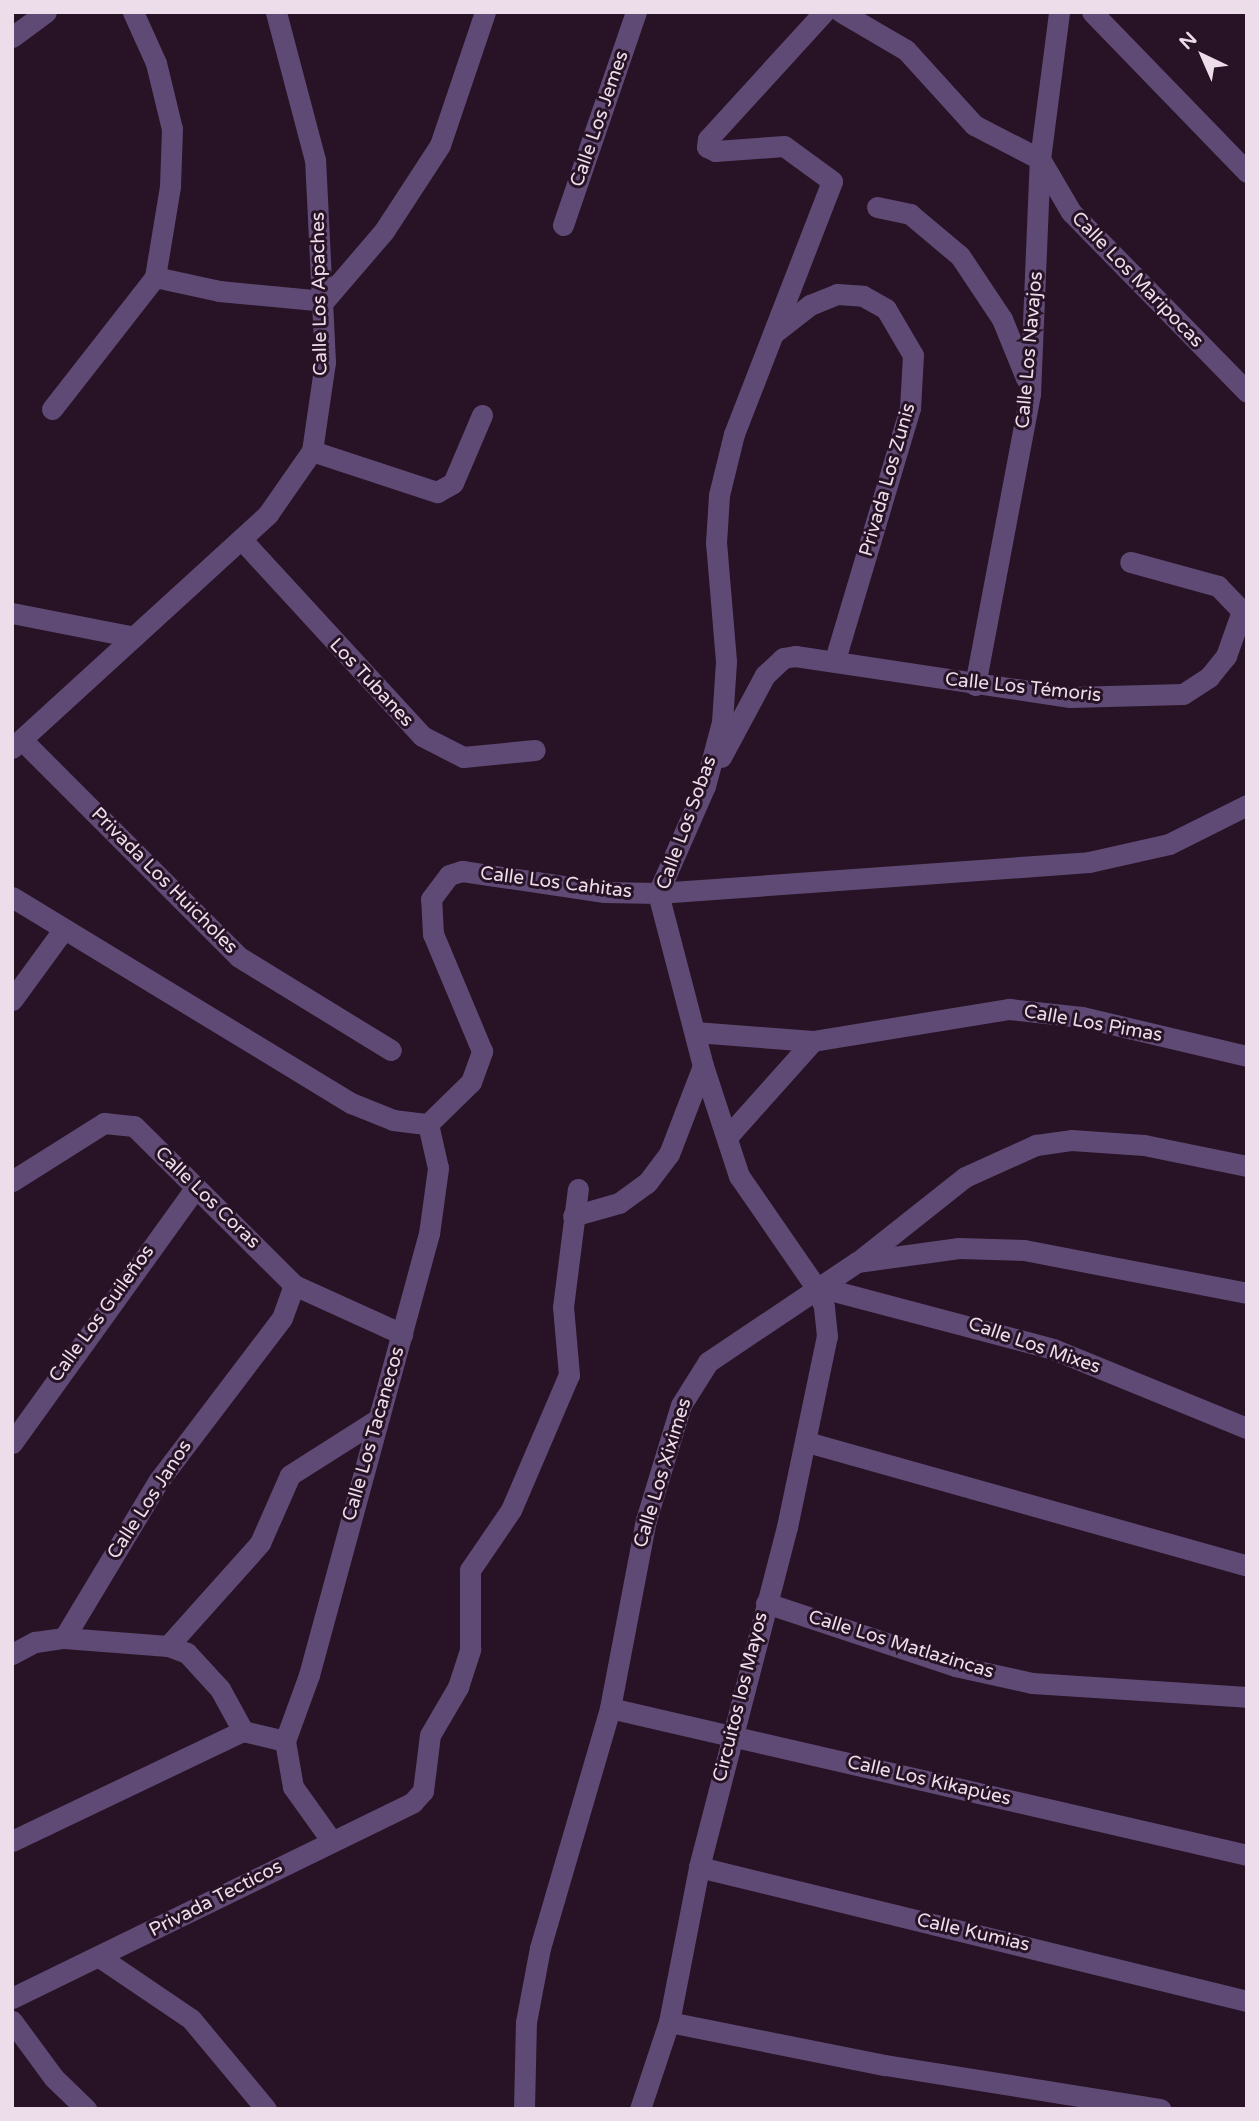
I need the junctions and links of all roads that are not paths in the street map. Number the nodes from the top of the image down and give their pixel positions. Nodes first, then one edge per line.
1 (46, 12) edge
2 (133, 12) edge
3 (276, 12) edge
4 (485, 12) edge
5 (636, 12) edge
6 (824, 12) edge
7 (842, 12) edge
8 (1059, 12) edge
9 (1092, 12) edge
10 (12, 37) edge
11 (1040, 159) junction
12 (1247, 172) edge
13 (877, 207) dead end
14 (563, 225) dead end
15 (155, 277) junction
16 (324, 301) junction
17 (771, 336) junction
18 (1247, 392) edge
19 (1030, 394) junction
20 (52, 409) dead end
21 (482, 415) dead end
22 (312, 451) junction
23 (242, 540) junction
24 (1130, 562) dead end
25 (12, 613) edge
26 (134, 637) junction
27 (835, 660) junction
28 (975, 685) junction
29 (17, 744) edge
30 (535, 750) dead end
31 (705, 786) junction
32 (1247, 805) edge
33 (658, 893) junction
34 (12, 897) edge
35 (63, 930) junction
36 (12, 1000) edge
37 (695, 1032) junction
38 (813, 1041) junction
39 (391, 1050) dead end
40 (1247, 1056) edge
41 (703, 1066) junction
42 (428, 1124) junction
43 (728, 1136) junction
44 (1247, 1166) edge
45 (14, 1182) edge
46 (195, 1188) junction
47 (578, 1189) dead end
48 (573, 1216) junction
49 (857, 1262) junction
50 (294, 1285) junction
51 (815, 1286) junction
52 (1247, 1293) edge
53 (402, 1334) junction
54 (375, 1421) junction
55 (1247, 1428) edge
56 (12, 1443) edge
57 (807, 1443) junction
58 (1247, 1566) edge
59 (766, 1603) junction
60 (64, 1638) junction
61 (168, 1646) junction
62 (12, 1654) edge
63 (1247, 1697) edge
64 (610, 1708) junction
65 (243, 1731) junction
66 (731, 1735) junction
67 (285, 1741) junction
68 (12, 1840) edge
69 (331, 1840) junction
70 (1247, 1855) edge
71 (699, 1867) junction
72 (101, 1958) junction
73 (12, 1998) edge
74 (1247, 2001) edge
75 (12, 2021) edge
76 (669, 2022) junction
77 (86, 2109) edge
78 (266, 2109) edge
79 (524, 2109) edge
80 (640, 2109) edge
81 (1161, 2109) edge

1 - 10 street
2 - 15 street
3 - 16 street, Calle Los Apaches
4 - 16 street
5 - 14 street, Calle Los Jemes
6 - 17 street, Calle Los Sobas
7 - 11 street
8 - 11 street, Calle Los Navajos
9 - 12 street
11 - 18 street, Calle Los Maripocas
11 - 19 street, Calle Los Navajos
13 - 19 street
15 - 16 street
15 - 20 street
16 - 22 street, Calle Los Apaches
17 - 27 street, Privada Los Zunis
17 - 31 street, Calle Los Sobas
19 - 28 street, Calle Los Navajos
21 - 22 street
22 - 23 street, Calle Los Apaches
23 - 26 street, Calle Los Apaches
23 - 30 street, Los Tubanes
24 - 28 street, Calle Los Témoris
25 - 26 street
26 - 29 street, Calle Los Apaches
27 - 28 street, Calle Los Témoris
27 - 31 street, Calle Los Témoris
29 - 39 street, Privada Los Huicholes
31 - 33 street, Calle Los Sobas
32 - 33 street, Calle Los Cahitas
33 - 37 street, Calle Los Sobas
33 - 42 street, Calle Los Cahitas
34 - 35 street
35 - 36 street
35 - 42 street
37 - 38 street, Calle Los Pimas
37 - 41 street, Calle Los Sobas
38 - 40 street, Calle Los Pimas
38 - 43 street
41 - 43 street, Calle Los Sobas
41 - 48 street
42 - 53 street, Calle Los Tacanecos
43 - 51 street, Calle Los Sobas
44 - 49 street
45 - 46 street, Calle Los Coras
46 - 50 street, Calle Los Coras
46 - 56 street, Calle Los Guileños
47 - 48 street
48 - 69 street, Privada Tecticos
49 - 51 street, Calle Los Xiximes
49 - 52 street, Calle Los Xiximes
50 - 53 street, Calle Los Coras
50 - 60 street, Calle Los Janos
51 - 55 street, Calle Los Mixes
51 - 57 street, Circuitos los Mayos
51 - 64 street, Calle Los Xiximes
53 - 54 street, Calle Los Tacanecos
54 - 61 street
54 - 67 street, Calle Los Tacanecos
57 - 58 street
57 - 59 street, Circuitos los Mayos
59 - 63 street, Calle Los Matlazincas
59 - 66 street, Circuitos los Mayos
60 - 61 street
60 - 62 street
61 - 65 street
64 - 66 street, Calle Los Kikapúes
64 - 79 street, Calle Los Xiximes
65 - 67 street
65 - 68 street
66 - 70 street, Calle Los Kikapúes
66 - 71 street, Circuitos los Mayos
67 - 69 street, Calle Los Tacanecos
69 - 72 street, Privada Tecticos
71 - 74 street, Calle Kumias
71 - 76 street, Circuitos los Mayos
72 - 73 street, Privada Tecticos
72 - 78 street
75 - 77 street
76 - 80 street, Circuitos los Mayos
76 - 81 street

